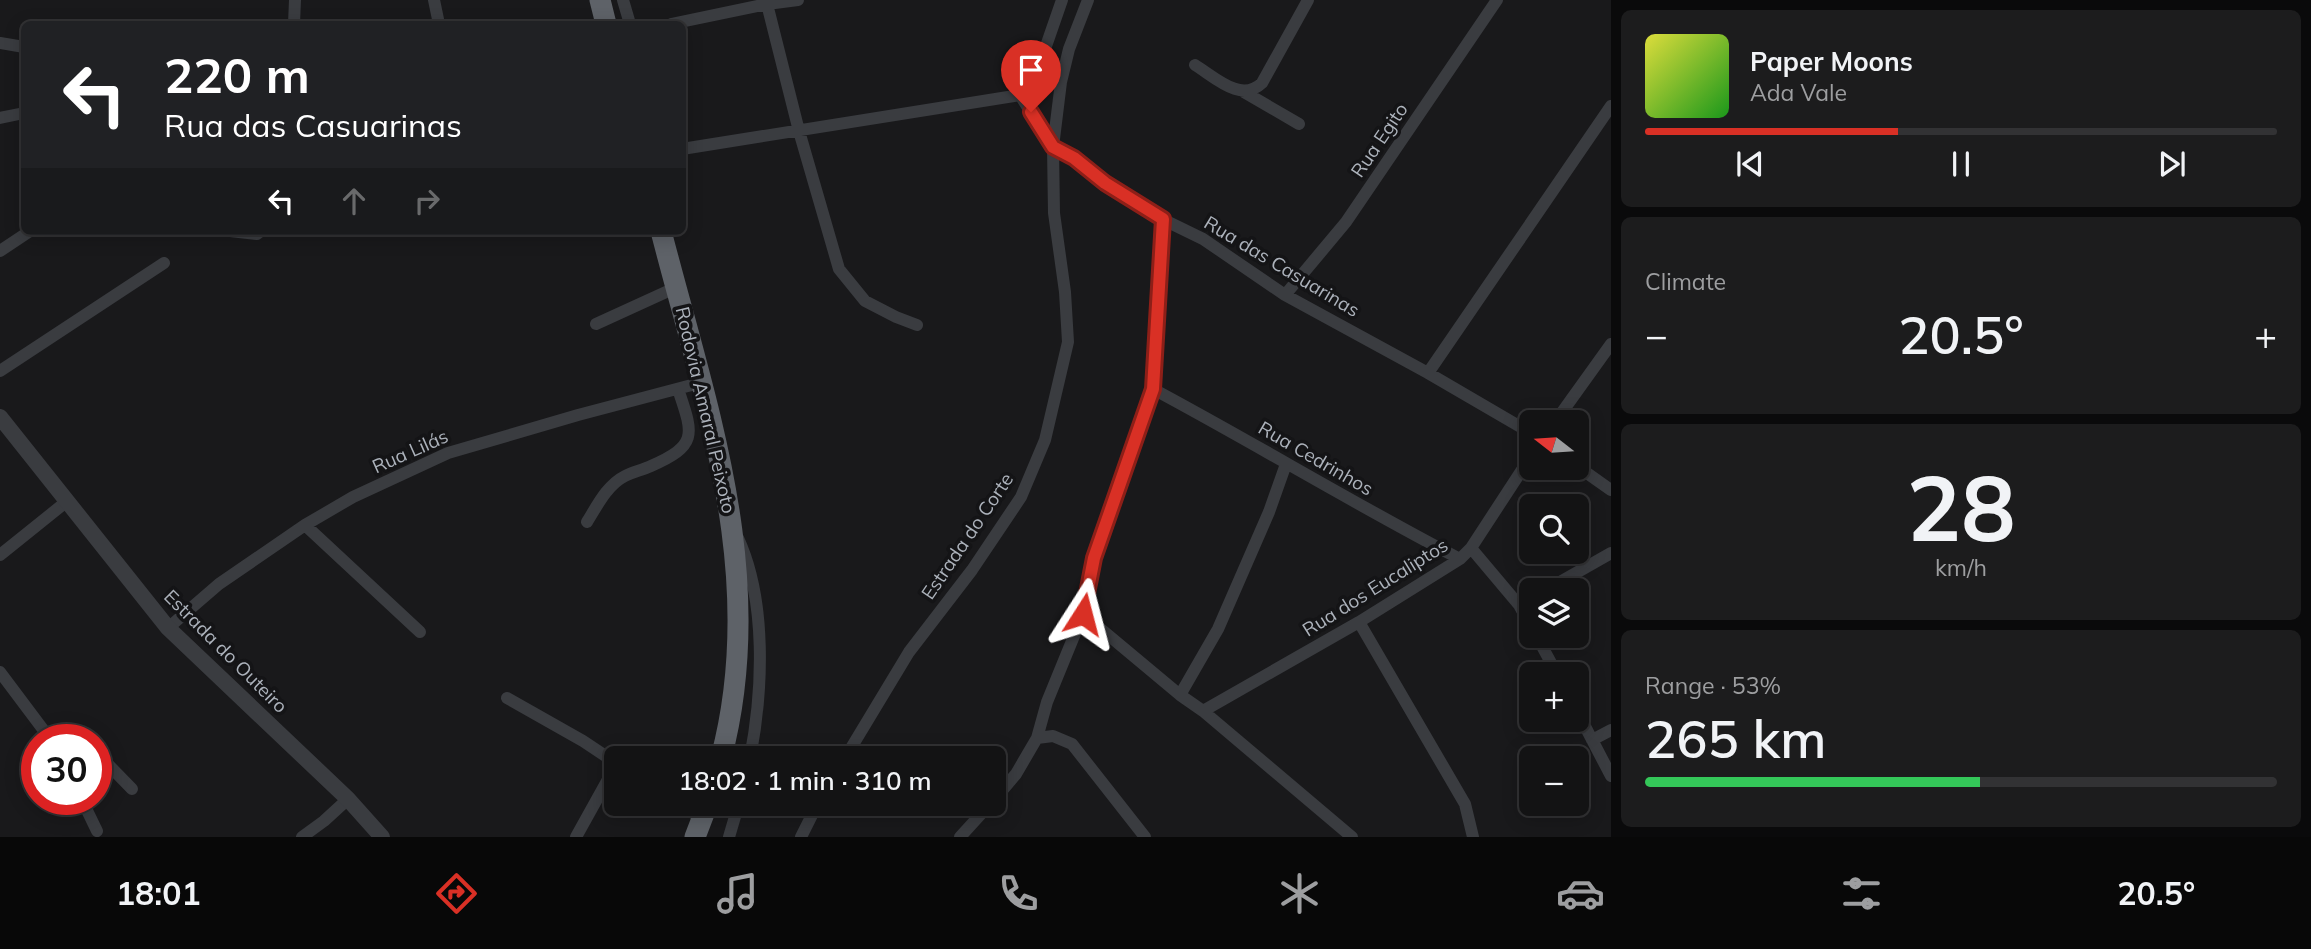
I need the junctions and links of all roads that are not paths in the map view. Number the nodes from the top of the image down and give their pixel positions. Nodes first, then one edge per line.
1 (295, 0) edge
2 (434, 0) edge
3 (600, 0) edge
4 (623, 0) edge
5 (798, 0) edge
6 (1062, 0) edge
7 (1088, 0) edge
8 (1308, 0) edge
9 (1497, 0) edge
10 (767, 2) edge
11 (294, 21) edge
12 (438, 21) edge
13 (605, 21) edge
14 (629, 21) edge
15 (684, 21) edge
16 (0, 43) edge
17 (21, 46) edge
18 (1195, 65) dead end
19 (1244, 92) junction
20 (1020, 95) junction
21 (1611, 106) edge
22 (21, 114) edge
23 (0, 118) edge
24 (1299, 124) dead end
25 (799, 131) junction
26 (1053, 147) junction
27 (686, 148) edge
28 (1163, 219) junction
29 (24, 235) edge
30 (662, 235) edge
31 (0, 251) edge
32 (164, 263) dead end
33 (677, 287) junction
34 (1285, 295) junction
35 (596, 324) dead end
36 (918, 325) dead end
37 (1611, 344) edge
38 (0, 371) edge
39 (1428, 373) junction
40 (703, 382) junction
41 (678, 389) junction
42 (1153, 389) junction
43 (1564, 410) edge
44 (0, 417) edge
45 (1519, 426) edge
46 (1286, 464) junction
47 (1519, 474) edge
48 (1589, 474) edge
49 (1611, 490) edge
50 (66, 502) junction
51 (587, 522) dead end
52 (305, 525) junction
53 (733, 526) junction
54 (1471, 548) junction
55 (1611, 553) edge
56 (0, 555) edge
57 (1460, 559) junction
58 (1567, 578) edge
59 (1519, 595) edge
60 (1083, 614) junction
61 (1359, 622) junction
62 (168, 628) junction
63 (420, 632) dead end
64 (0, 672) edge
65 (1180, 695) junction
66 (507, 698) dead end
67 (1203, 711) junction
68 (39, 724) edge
69 (1611, 730) edge
70 (1588, 732) edge
71 (1037, 738) junction
72 (1592, 740) junction
73 (723, 746) edge
74 (752, 746) edge
75 (852, 746) edge
76 (604, 756) edge
77 (112, 768) edge
78 (1611, 776) edge
79 (604, 786) edge
80 (1006, 786) edge
81 (132, 789) dead end
82 (348, 799) junction
83 (89, 815) edge
84 (735, 816) edge
85 (812, 816) edge
86 (980, 816) edge
87 (97, 831) dead end
88 (302, 837) edge
89 (382, 837) edge
90 (576, 837) edge
91 (729, 837) edge
92 (801, 837) edge
93 (960, 837) edge
94 (1145, 837) edge
95 (1352, 837) edge
96 (1473, 837) edge

1 - 11 street
2 - 12 street
3 - 13 highway
4 - 14 street
5 - 10 street
6 - 20 street
7 - 26 street, Estrada do Corte
8 - 19 street
9 - 34 street, Rua Egito
10 - 15 street
10 - 25 street
16 - 17 street
18 - 19 street
19 - 24 street
20 - 25 street
20 - 26 street
21 - 39 street
22 - 23 street
25 - 27 street
25 - 36 street
26 - 28 street, Rua das Casuarinas
26 - 75 street, Estrada do Corte
28 - 34 street, Rua das Casuarinas
28 - 42 street
29 - 31 street
30 - 33 highway, Rodovia Amaral Peixoto
32 - 38 street
33 - 35 street
33 - 40 highway, Rodovia Amaral Peixoto
34 - 39 street, Rua das Casuarinas
37 - 43 street
39 - 45 street, Rua das Casuarinas
40 - 41 street, Rua Lilás
40 - 53 highway, Rodovia Amaral Peixoto
41 - 51 street
41 - 52 street, Rua Lilás
42 - 46 street, Rua Cedrinhos
42 - 60 street
44 - 50 street, Estrada do Outeiro
46 - 57 street, Rua Cedrinhos
46 - 65 street
47 - 54 street, Rua dos Eucaliptos
48 - 49 street
50 - 56 street
50 - 62 street, Estrada do Outeiro
52 - 62 street, Rua Lilás
52 - 63 street
53 - 73 highway, Rodovia Amaral Peixoto
53 - 74 street
54 - 57 street, Rua dos Eucaliptos
54 - 59 street
55 - 58 street
57 - 61 street, Rua dos Eucaliptos
60 - 65 street
60 - 71 street
61 - 67 street, Rua dos Eucaliptos
61 - 96 street
62 - 82 street, Estrada do Outeiro
64 - 68 street
65 - 67 street
66 - 76 street
67 - 95 street
69 - 72 street
70 - 72 street
71 - 80 street
71 - 94 street
72 - 78 street
77 - 81 street
79 - 90 street
82 - 88 street
82 - 89 street, Estrada do Outeiro
83 - 87 street
84 - 91 street
85 - 92 street
86 - 93 street

